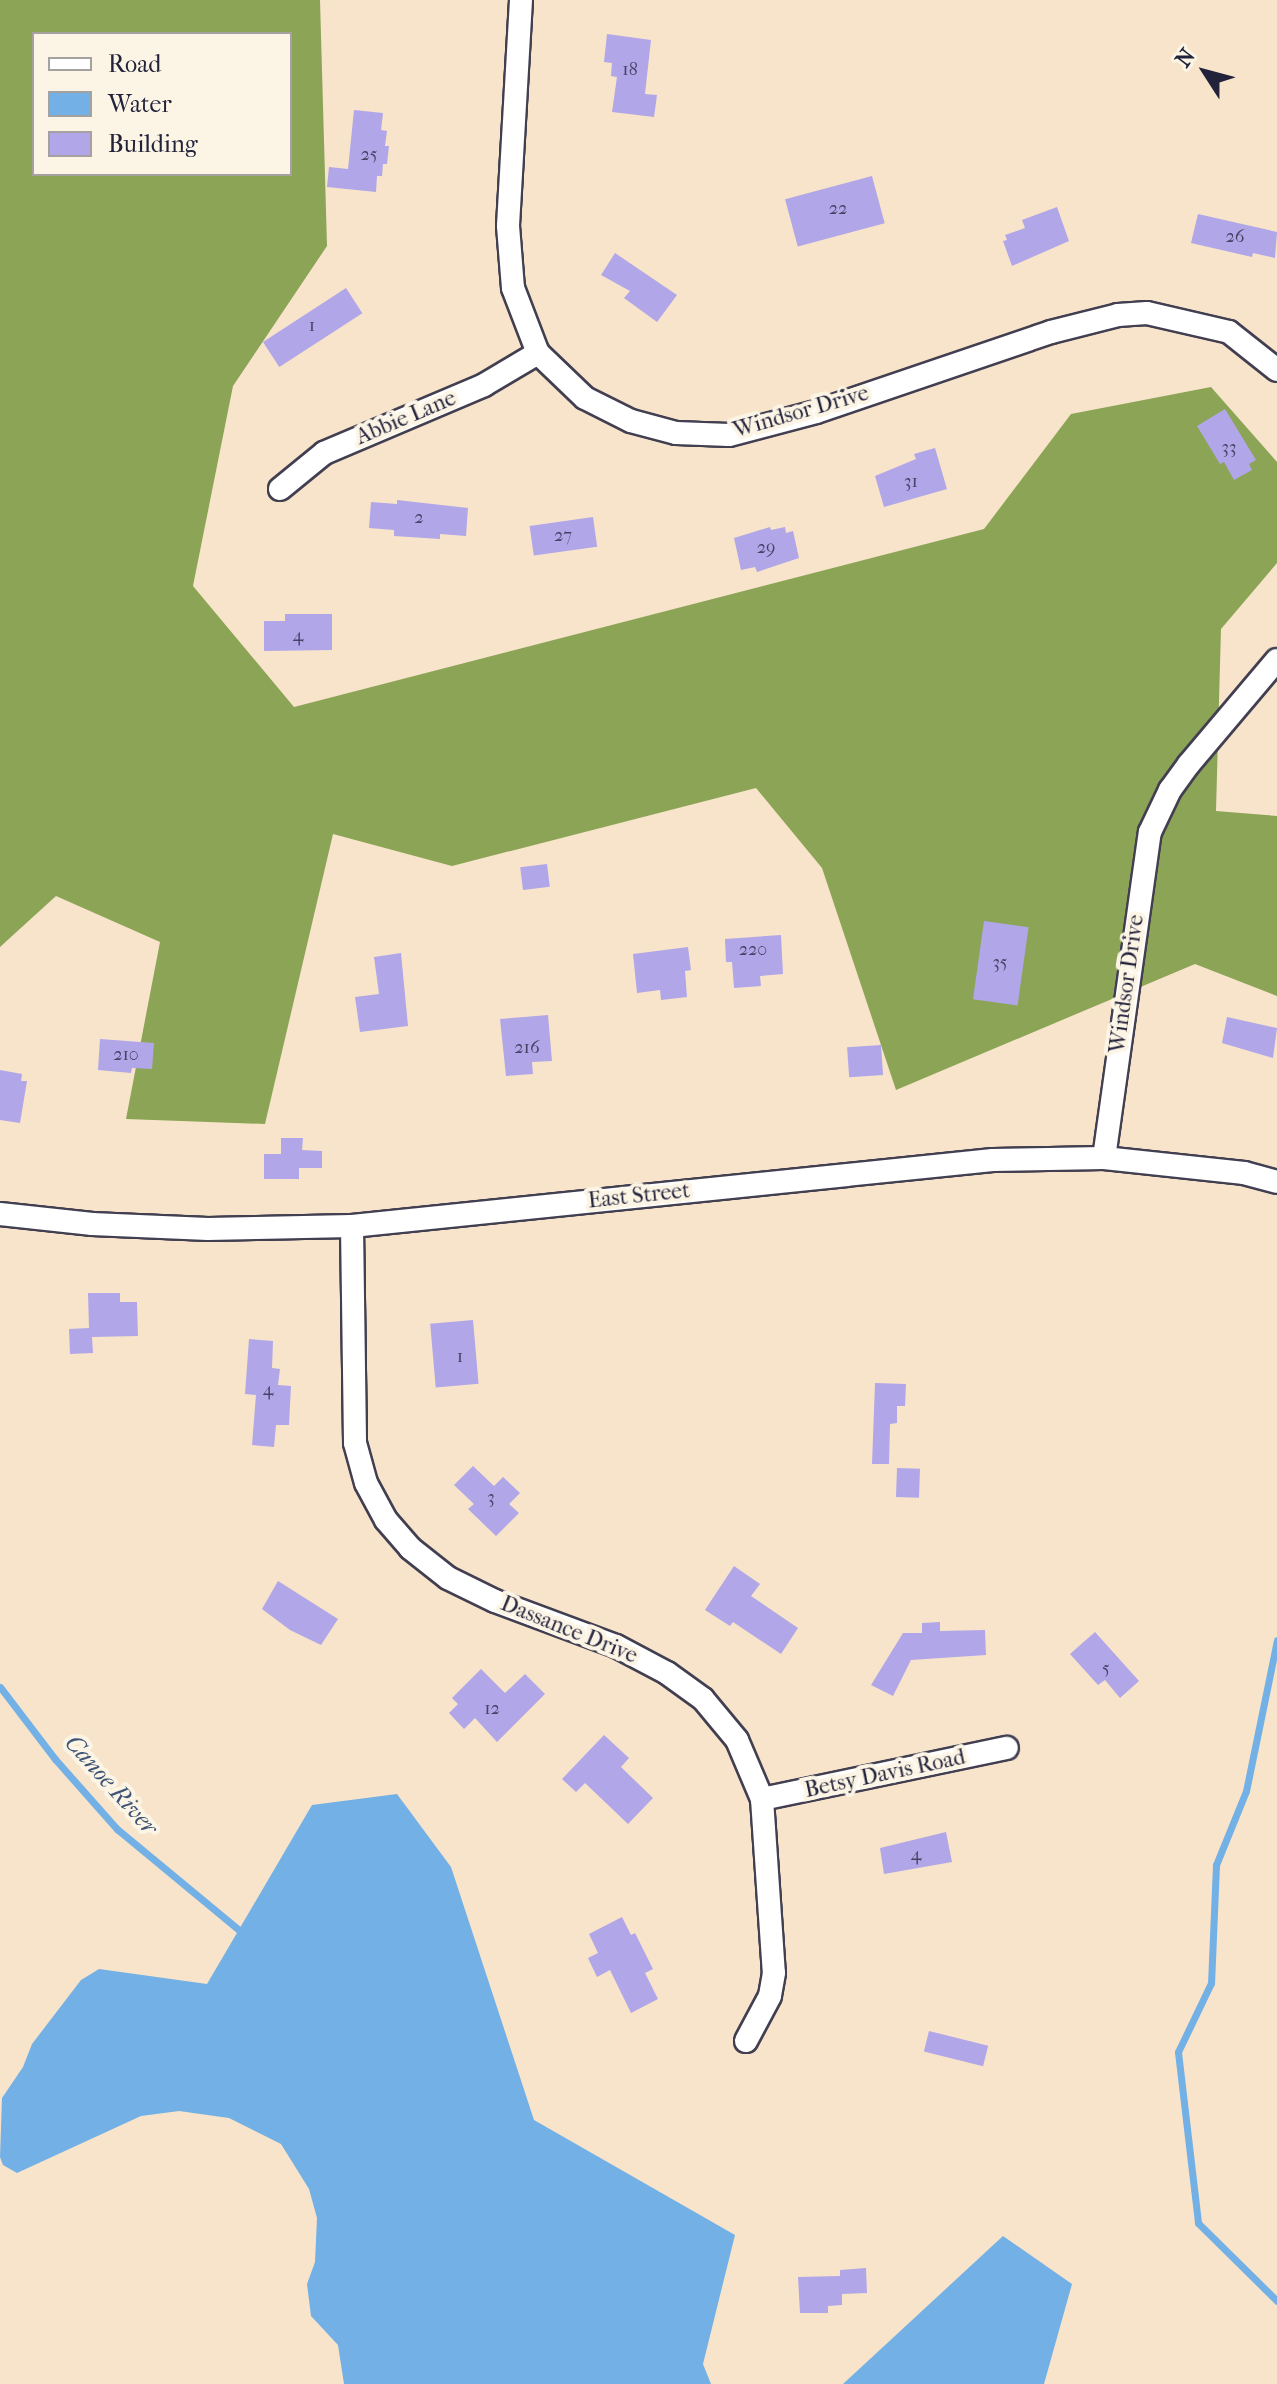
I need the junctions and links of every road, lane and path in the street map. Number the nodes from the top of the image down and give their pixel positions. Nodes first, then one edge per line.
1 (521, 0) edge
2 (538, 353) junction
3 (1277, 370) edge
4 (280, 489) dead end
5 (1277, 660) edge
6 (1104, 1158) junction
7 (1277, 1182) edge
8 (0, 1214) edge
9 (352, 1226) junction
10 (1007, 1748) dead end
11 (762, 1799) junction
12 (746, 2041) dead end

1 - 2 street, Windsor Drive
2 - 3 street, Windsor Drive
2 - 4 street, Abbie Lane
5 - 6 street, Windsor Drive
6 - 7 street, East Street
6 - 9 street, East Street
8 - 9 street, East Street
9 - 11 street, Dassance Drive
10 - 11 street, Betsy Davis Road
11 - 12 street, Dassance Drive

